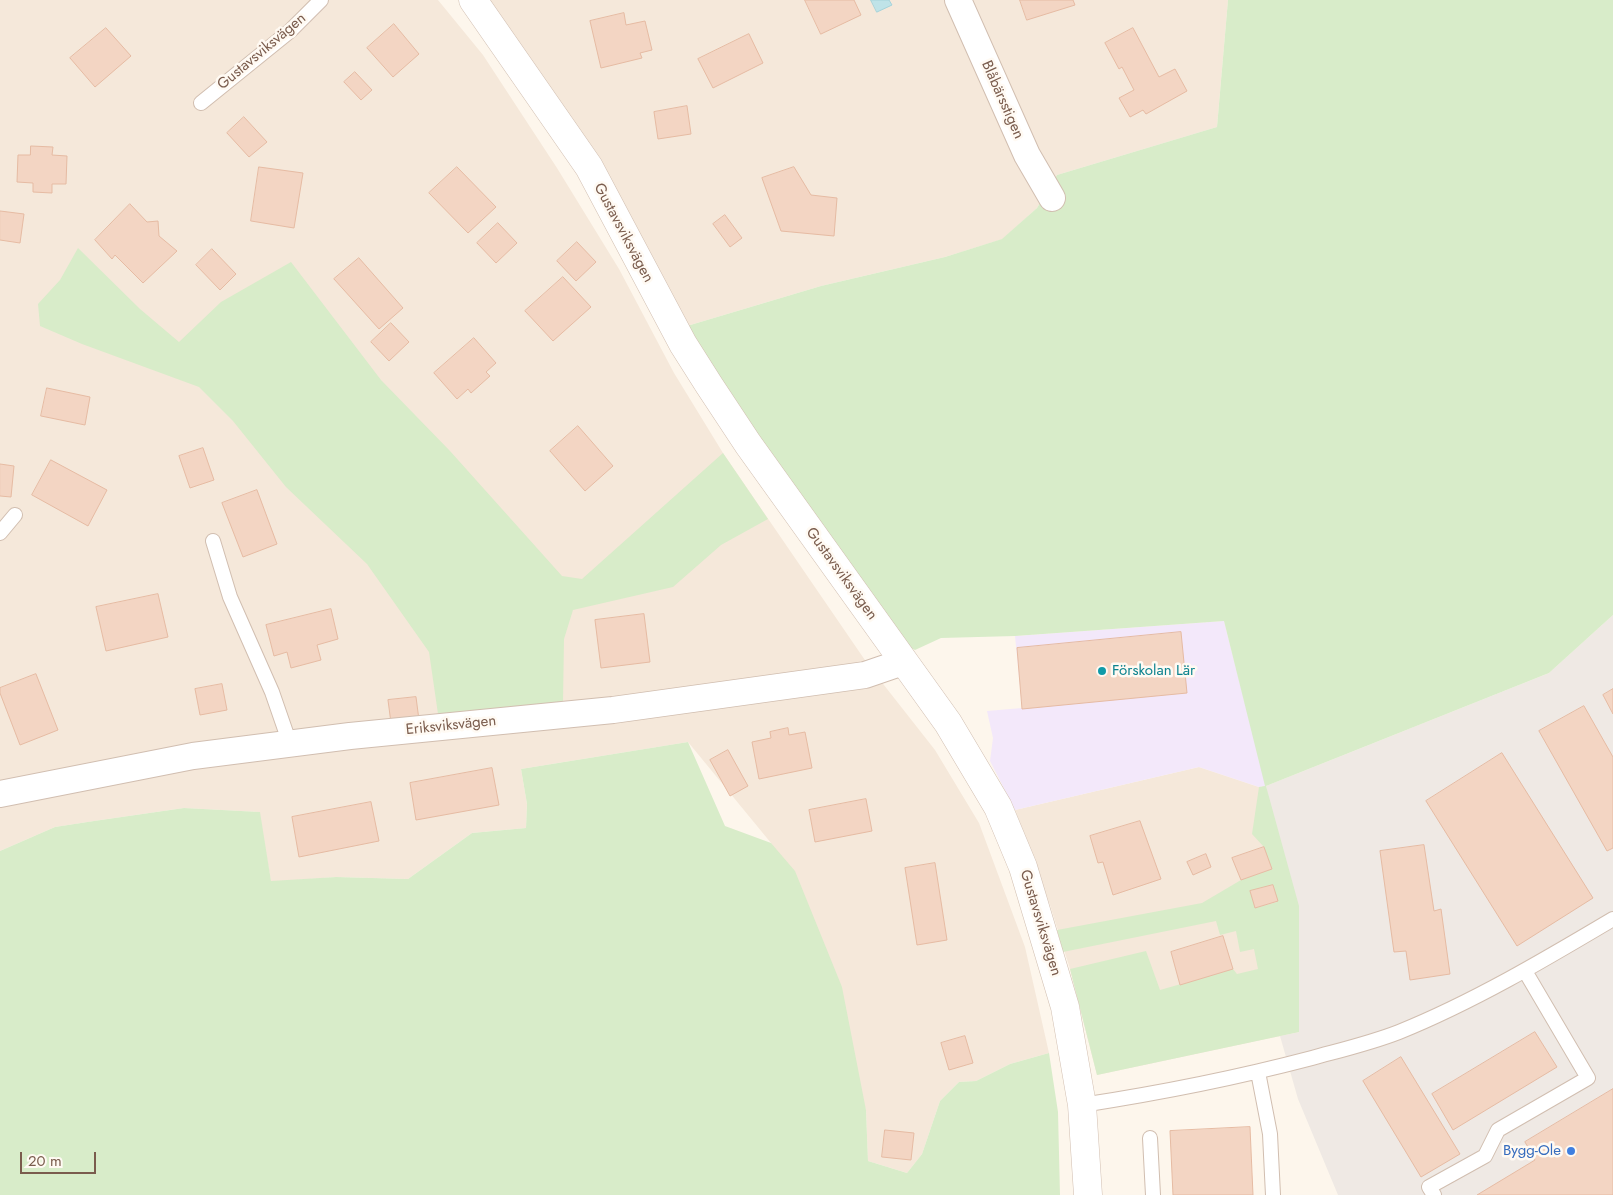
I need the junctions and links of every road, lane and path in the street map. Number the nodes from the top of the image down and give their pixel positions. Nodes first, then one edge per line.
1 (321, 0) edge
2 (473, 0) edge
3 (958, 0) edge
4 (201, 103) dead end
5 (1052, 198) dead end
6 (14, 515) dead end
7 (0, 533) edge
8 (213, 541) dead end
9 (903, 662) junction
10 (290, 744) junction
11 (0, 794) edge
12 (1613, 919) edge
13 (1524, 971) junction
14 (1258, 1072) junction
15 (1082, 1105) junction
16 (1150, 1138) dead end
17 (1088, 1195) edge
18 (1153, 1195) edge
19 (1273, 1195) edge
20 (1434, 1195) edge

1 - 4 lane, Gustavsviksvägen
2 - 9 street, Gustavsviksvägen
3 - 5 street, Blåbärsstigen
6 - 7 lane
8 - 10 lane
9 - 10 street, Eriksviksvägen
9 - 15 street, Gustavsviksvägen
10 - 11 street, Eriksviksvägen
12 - 13 lane
13 - 14 lane
13 - 20 lane
14 - 15 lane
14 - 19 lane
15 - 17 street, Gustavsviksvägen
16 - 18 lane

